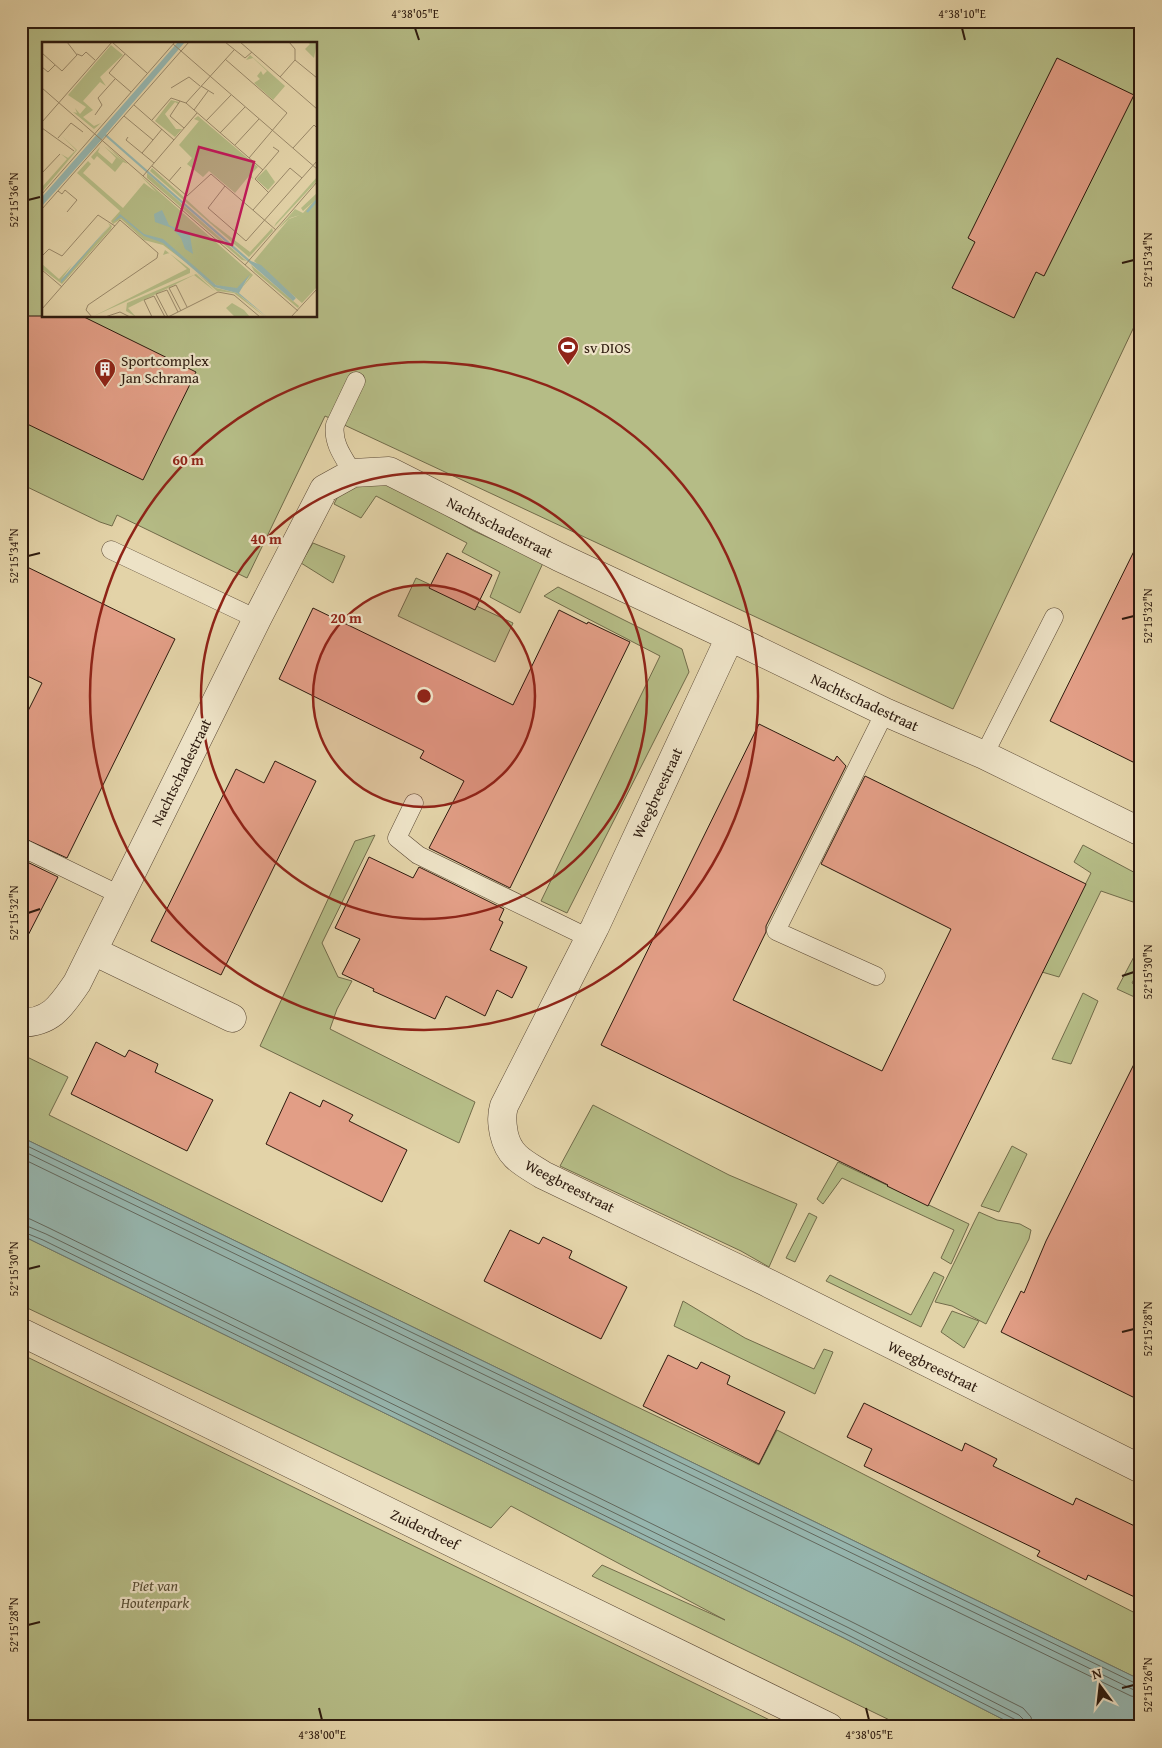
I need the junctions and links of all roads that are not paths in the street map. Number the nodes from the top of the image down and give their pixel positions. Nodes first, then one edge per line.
1 (356, 381) dead end
2 (353, 473) junction
3 (111, 550) dead end
4 (1054, 617) dead end
5 (257, 619) junction
6 (730, 636) junction
7 (885, 712) junction
8 (984, 755) junction
9 (414, 803) dead end
10 (1141, 832) edge
11 (21, 847) edge
12 (120, 895) junction
13 (589, 938) junction
14 (93, 951) junction
15 (876, 976) dead end
16 (232, 1018) dead end
17 (21, 1023) edge
18 (21, 1332) edge
19 (1141, 1469) edge
20 (830, 1727) edge

1 - 2 lane
2 - 5 street, Nachtschadestraat
2 - 6 street, Nachtschadestraat
3 - 5 lane
4 - 8 lane
5 - 12 street, Nachtschadestraat
6 - 7 street, Nachtschadestraat
6 - 13 street, Weegbreestraat
7 - 8 street, Nachtschadestraat
7 - 15 lane
8 - 10 street, Nachtschadestraat
9 - 13 lane
11 - 12 lane
12 - 14 street, Nachtschadestraat
13 - 19 street, Weegbreestraat
14 - 16 street
14 - 17 street, Nachtschadestraat
18 - 20 street, Zuiderdreef

